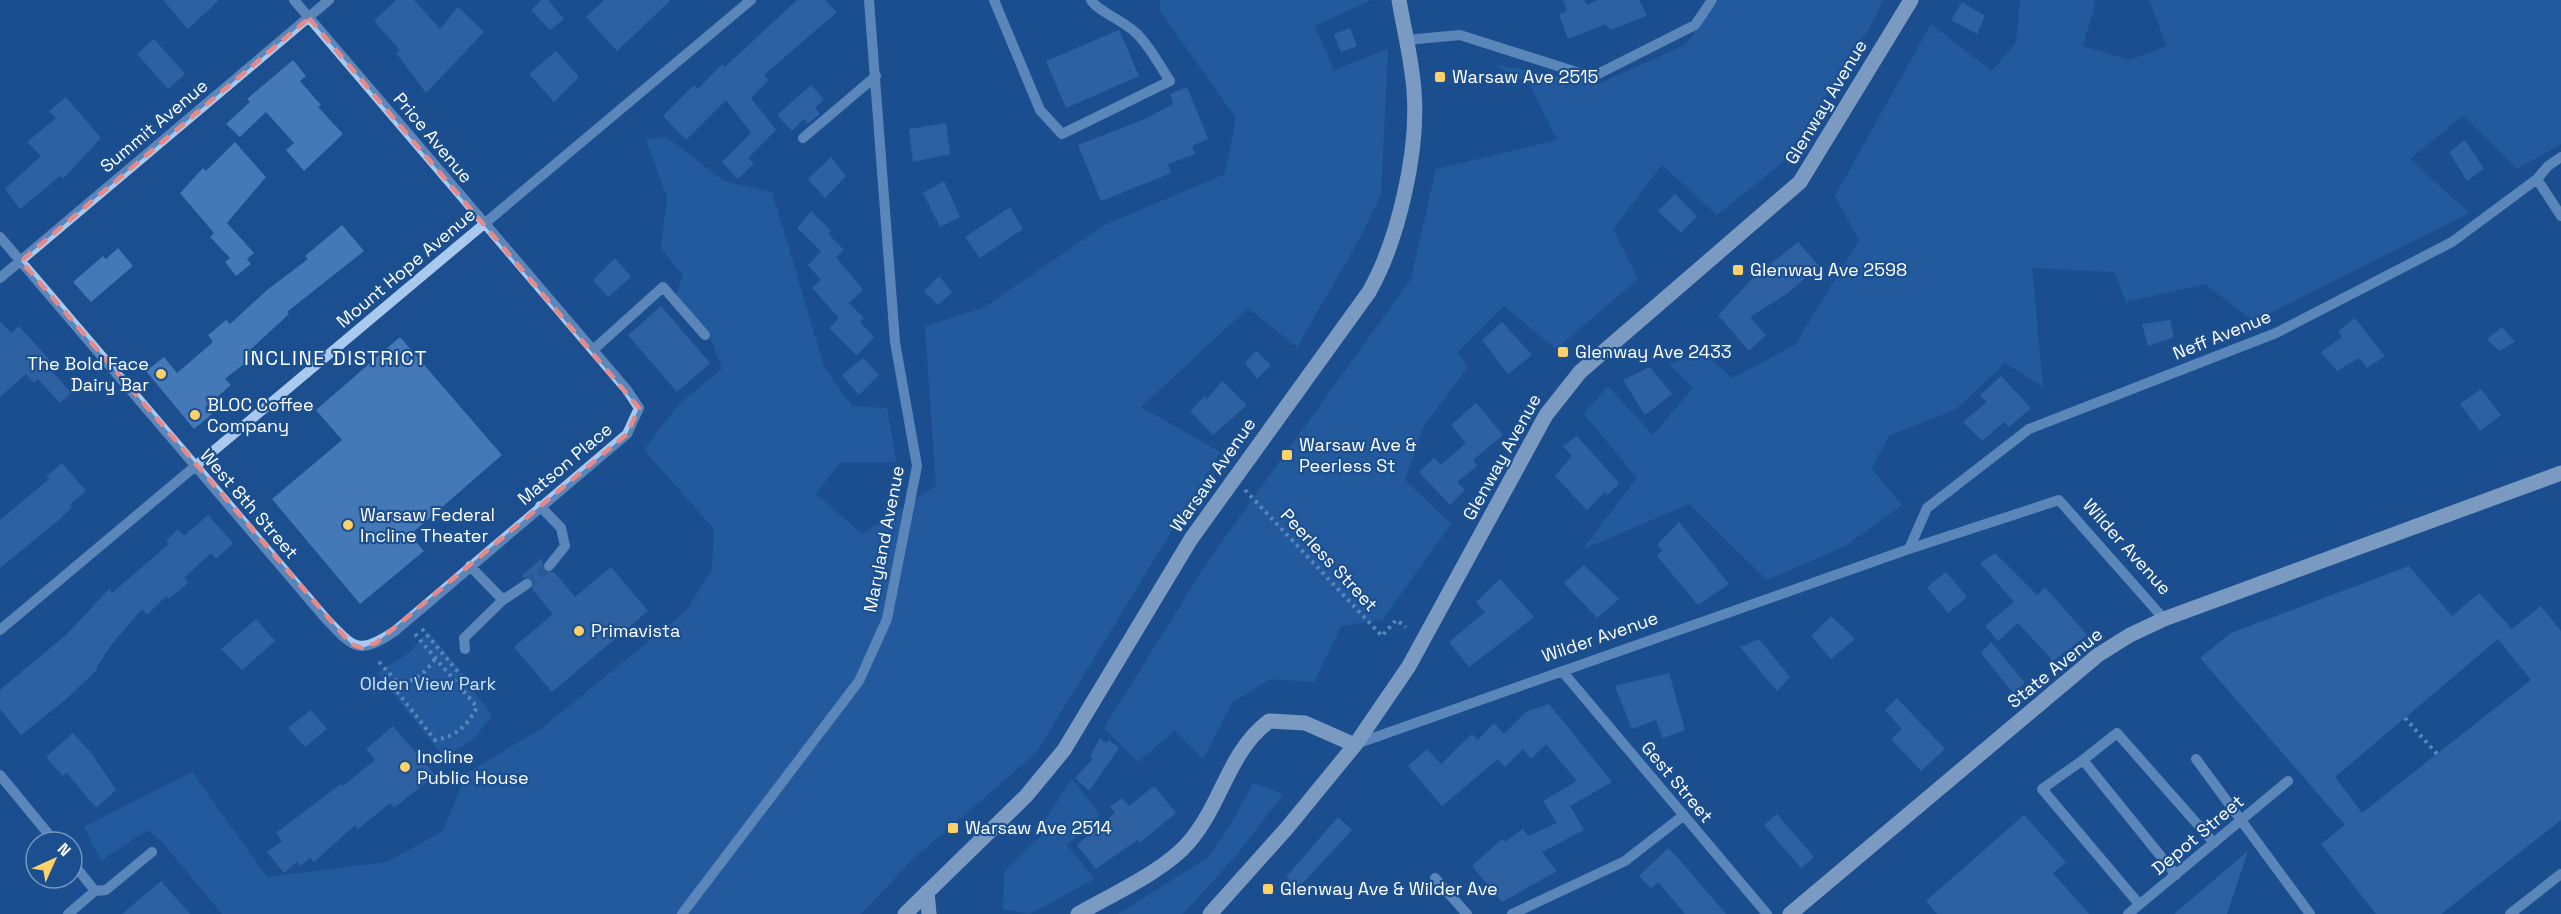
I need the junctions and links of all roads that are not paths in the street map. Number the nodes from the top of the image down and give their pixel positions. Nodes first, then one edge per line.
1 (294, 0) edge
2 (330, 0) edge
3 (751, 0) edge
4 (869, 0) edge
5 (994, 0) edge
6 (1090, 0) edge
7 (1399, 0) edge
8 (1712, 0) edge
9 (1911, 0) edge
10 (309, 18) junction
11 (1406, 40) junction
12 (876, 76) junction
13 (803, 138) dead end
14 (2561, 158) edge
15 (2537, 179) junction
16 (2561, 216) edge
17 (484, 224) junction
18 (0, 237) edge
19 (21, 261) junction
20 (0, 278) edge
21 (705, 335) dead end
22 (593, 350) junction
23 (639, 408) joint
24 (194, 465) junction
25 (2561, 473) edge
26 (540, 506) junction
27 (1910, 549) junction
28 (470, 566) junction
29 (549, 566) tunnel mouth
30 (527, 584) tunnel mouth
31 (503, 600) junction
32 (2164, 618) junction
33 (0, 630) edge
34 (362, 648) joint
35 (465, 649) dead end
36 (1562, 671) junction
37 (1354, 744) junction
38 (2196, 759) dead end
39 (2083, 760) junction
40 (0, 775) edge
41 (2288, 781) dead end
42 (1684, 815) junction
43 (2240, 821) junction
44 (45, 830) edge
45 (2214, 843) junction
46 (152, 852) dead end
47 (2561, 874) edge
48 (2176, 875) junction
49 (84, 877) edge
50 (1435, 878) dead end
51 (95, 891) junction
52 (927, 892) junction
53 (2139, 904) junction
54 (68, 914) edge
55 (682, 914) edge
56 (905, 914) edge
57 (930, 914) edge
58 (1078, 914) edge
59 (1210, 914) edge
60 (1467, 914) edge
61 (1512, 914) edge
62 (1767, 914) edge
63 (1790, 914) edge
64 (2128, 914) edge
65 (2310, 914) edge
66 (2510, 914) edge

1 - 10 street, Price Avenue
2 - 10 street, Summit Avenue
3 - 17 street, Mount Hope Avenue
4 - 12 street, Maryland Avenue
5 - 6 street
7 - 11 main road, Warsaw Avenue
8 - 11 street
9 - 37 main road, Glenway Avenue
10 - 17 street, Price Avenue
10 - 19 street, Summit Avenue
11 - 52 main road, Warsaw Avenue
12 - 13 street
12 - 55 street, Maryland Avenue
14 - 15 street, Neff Avenue
15 - 16 street
15 - 27 street, Neff Avenue
17 - 22 street, Price Avenue
17 - 24 street, Mount Hope Avenue
18 - 19 street, West 8th Street
19 - 20 street, Summit Avenue
19 - 24 street, West 8th Street
21 - 22 street
22 - 23 street, Price Avenue
23 - 26 street, Matson Place
24 - 33 street, Mount Hope Avenue
24 - 34 street, West 8th Street
25 - 32 main road, State Avenue
26 - 28 street, Matson Place
26 - 29 street
27 - 32 street, Wilder Avenue
27 - 36 street, Wilder Avenue
28 - 31 street
28 - 34 street, Matson Place
30 - 31 street
31 - 35 street
32 - 63 main road, State Avenue
36 - 37 street, Wilder Avenue
36 - 42 street, Gest Street
37 - 58 main road
37 - 59 main road, Glenway Avenue
38 - 43 street
39 - 45 street
39 - 48 street
39 - 53 street
40 - 44 street
41 - 43 street, Depot Street
42 - 61 street
42 - 62 street, Gest Street
43 - 45 street, Depot Street
43 - 65 street
45 - 48 street, Depot Street
46 - 51 street
47 - 66 street
48 - 53 street, Depot Street
49 - 51 street
50 - 60 street
51 - 54 street
52 - 56 main road, Warsaw Avenue
52 - 57 main road
53 - 64 street, Depot Street

